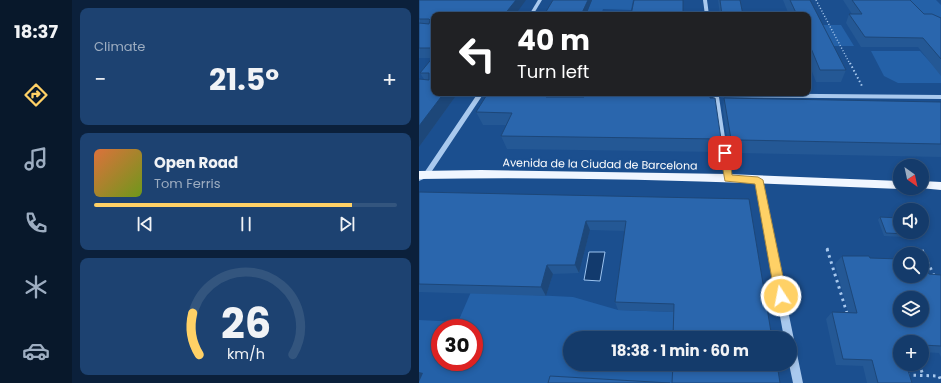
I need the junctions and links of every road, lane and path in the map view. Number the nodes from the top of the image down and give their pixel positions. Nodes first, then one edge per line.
1 (540, 0) edge
2 (705, 0) edge
3 (816, 0) edge
4 (533, 12) edge
5 (707, 12) edge
6 (811, 95) edge
7 (479, 96) edge
8 (717, 96) edge
9 (867, 96) junction
10 (941, 97) edge
11 (421, 176) edge
12 (728, 178) junction
13 (758, 180) junction
14 (893, 185) edge
15 (929, 186) edge
16 (941, 186) edge
17 (827, 248) dead end
18 (929, 265) edge
19 (938, 284) edge
20 (848, 313) edge
21 (788, 331) edge
22 (796, 371) edge
23 (922, 371) edge
24 (923, 375) junction
25 (908, 379) edge
26 (941, 381) edge
27 (798, 383) edge

1 - 4 street
2 - 5 street
3 - 9 path
6 - 9 street
7 - 11 street
8 - 12 street
9 - 10 street
11 - 12 main road, Avenida de la Ciudad de Barcelona
12 - 13 main road, Avenida de la Ciudad de Barcelona
13 - 14 main road, Avenida de la Ciudad de Barcelona
13 - 21 street
15 - 16 main road
17 - 20 path
18 - 19 path
22 - 27 street
23 - 24 path
24 - 25 path
24 - 26 path

